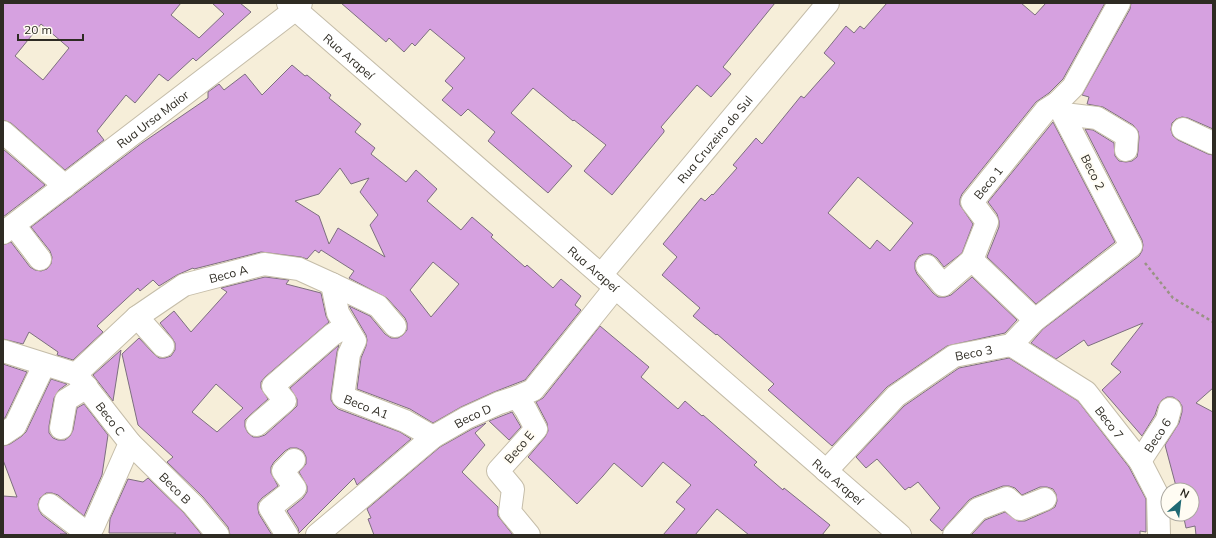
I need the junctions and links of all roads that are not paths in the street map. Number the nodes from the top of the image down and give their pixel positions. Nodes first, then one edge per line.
1 (828, 3) edge
2 (1119, 3) edge
3 (295, 5) edge
4 (1061, 108) junction
5 (1183, 130) dead end
6 (3, 132) edge
7 (1213, 143) edge
8 (1126, 150) dead end
9 (65, 186) junction
10 (9, 229) edge
11 (40, 259) dead end
12 (972, 260) junction
13 (927, 266) dead end
14 (608, 281) junction
15 (332, 284) junction
16 (137, 317) junction
17 (1035, 320) junction
18 (346, 326) junction
19 (395, 326) dead end
20 (1011, 345) junction
21 (163, 346) dead end
22 (3, 351) edge
23 (44, 364) junction
24 (81, 380) junction
25 (517, 397) junction
26 (1170, 409) dead end
27 (257, 425) dead end
28 (61, 428) dead end
29 (3, 434) edge
30 (433, 436) junction
31 (130, 443) junction
32 (294, 460) dead end
33 (1140, 461) junction
34 (826, 471) junction
35 (1045, 499) dead end
36 (50, 505) dead end
37 (88, 534) edge
38 (218, 535) edge
39 (287, 535) edge
40 (316, 535) edge
41 (529, 535) edge
42 (900, 535) edge
43 (954, 535) edge
44 (1159, 535) edge

1 - 14 street, Rua Cruzeiro do Sul
2 - 4 street
3 - 9 street, Rua Ursa Maior
3 - 14 street, Rua Arapeí
4 - 8 street
4 - 12 street, Beco 1
4 - 17 street, Beco 2
5 - 7 street
6 - 9 street
9 - 10 street, Rua Ursa Maior
10 - 11 street
12 - 13 street
12 - 17 street
14 - 25 street, Beco D
14 - 34 street, Rua Arapeí
15 - 16 street, Beco A
15 - 18 street, Beco A1
15 - 19 street, Beco A
16 - 21 street
16 - 24 street, Beco A
17 - 20 street
18 - 27 street
18 - 30 street, Beco A1
20 - 33 street, Beco 7
20 - 34 street, Beco 3
22 - 23 street
23 - 24 street
23 - 29 street
24 - 28 street, Beco A
24 - 31 street, Beco C
25 - 30 street, Beco D
25 - 41 street, Beco E
26 - 33 street, Beco 6
30 - 40 street, Beco D
31 - 37 street, Beco C
31 - 38 street, Beco B
32 - 39 street
33 - 44 street, Beco 7
34 - 42 street, Rua Arapeí
35 - 43 street
36 - 37 street

